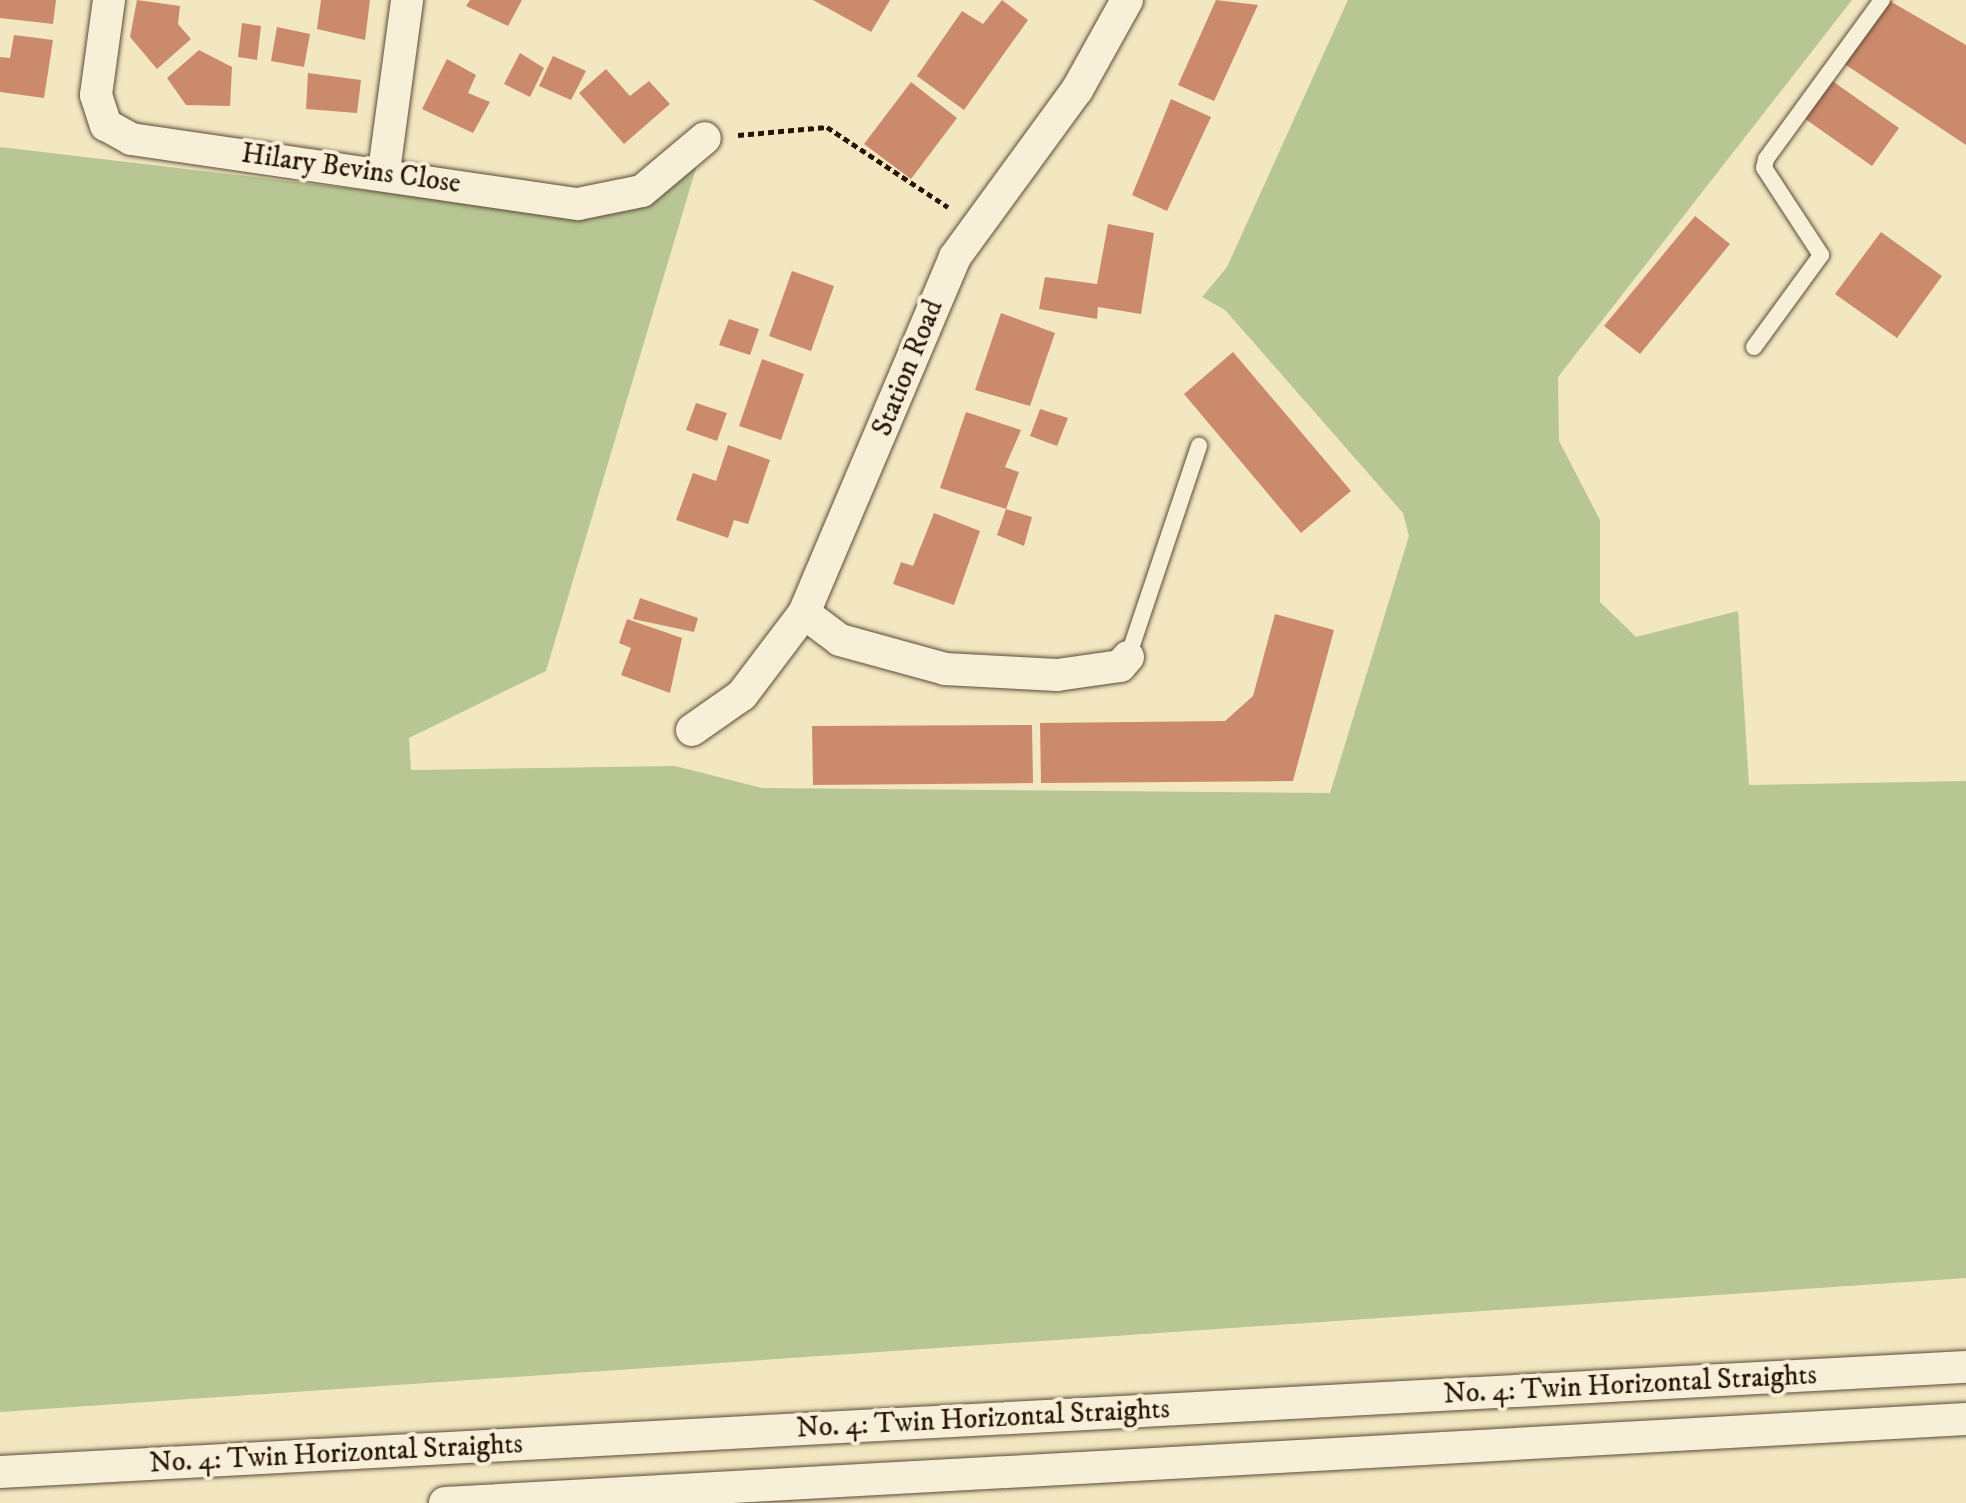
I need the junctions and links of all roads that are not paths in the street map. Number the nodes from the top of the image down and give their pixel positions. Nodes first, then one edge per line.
1 (109, 0) edge
2 (407, 0) edge
3 (1882, 0) edge
4 (1115, 5) edge
5 (705, 138) road end
6 (384, 171) junction
7 (1754, 347) dead end
8 (1199, 446) dead end
9 (804, 613) junction
10 (1128, 657) joint
11 (692, 730) dead end
12 (1966, 1367) edge
13 (1966, 1419) edge
14 (0, 1472) edge
15 (445, 1503) edge

1 - 6 street, Hilary Bevins Close
2 - 6 street
3 - 7 lane
4 - 9 street, Station Road
5 - 6 street, Hilary Bevins Close
8 - 10 lane
9 - 10 street
9 - 11 street, Station Road
12 - 14 street, No. 4: Twin Horizontal Straights
13 - 15 street, No. 4: Twin Horizontal Straights

